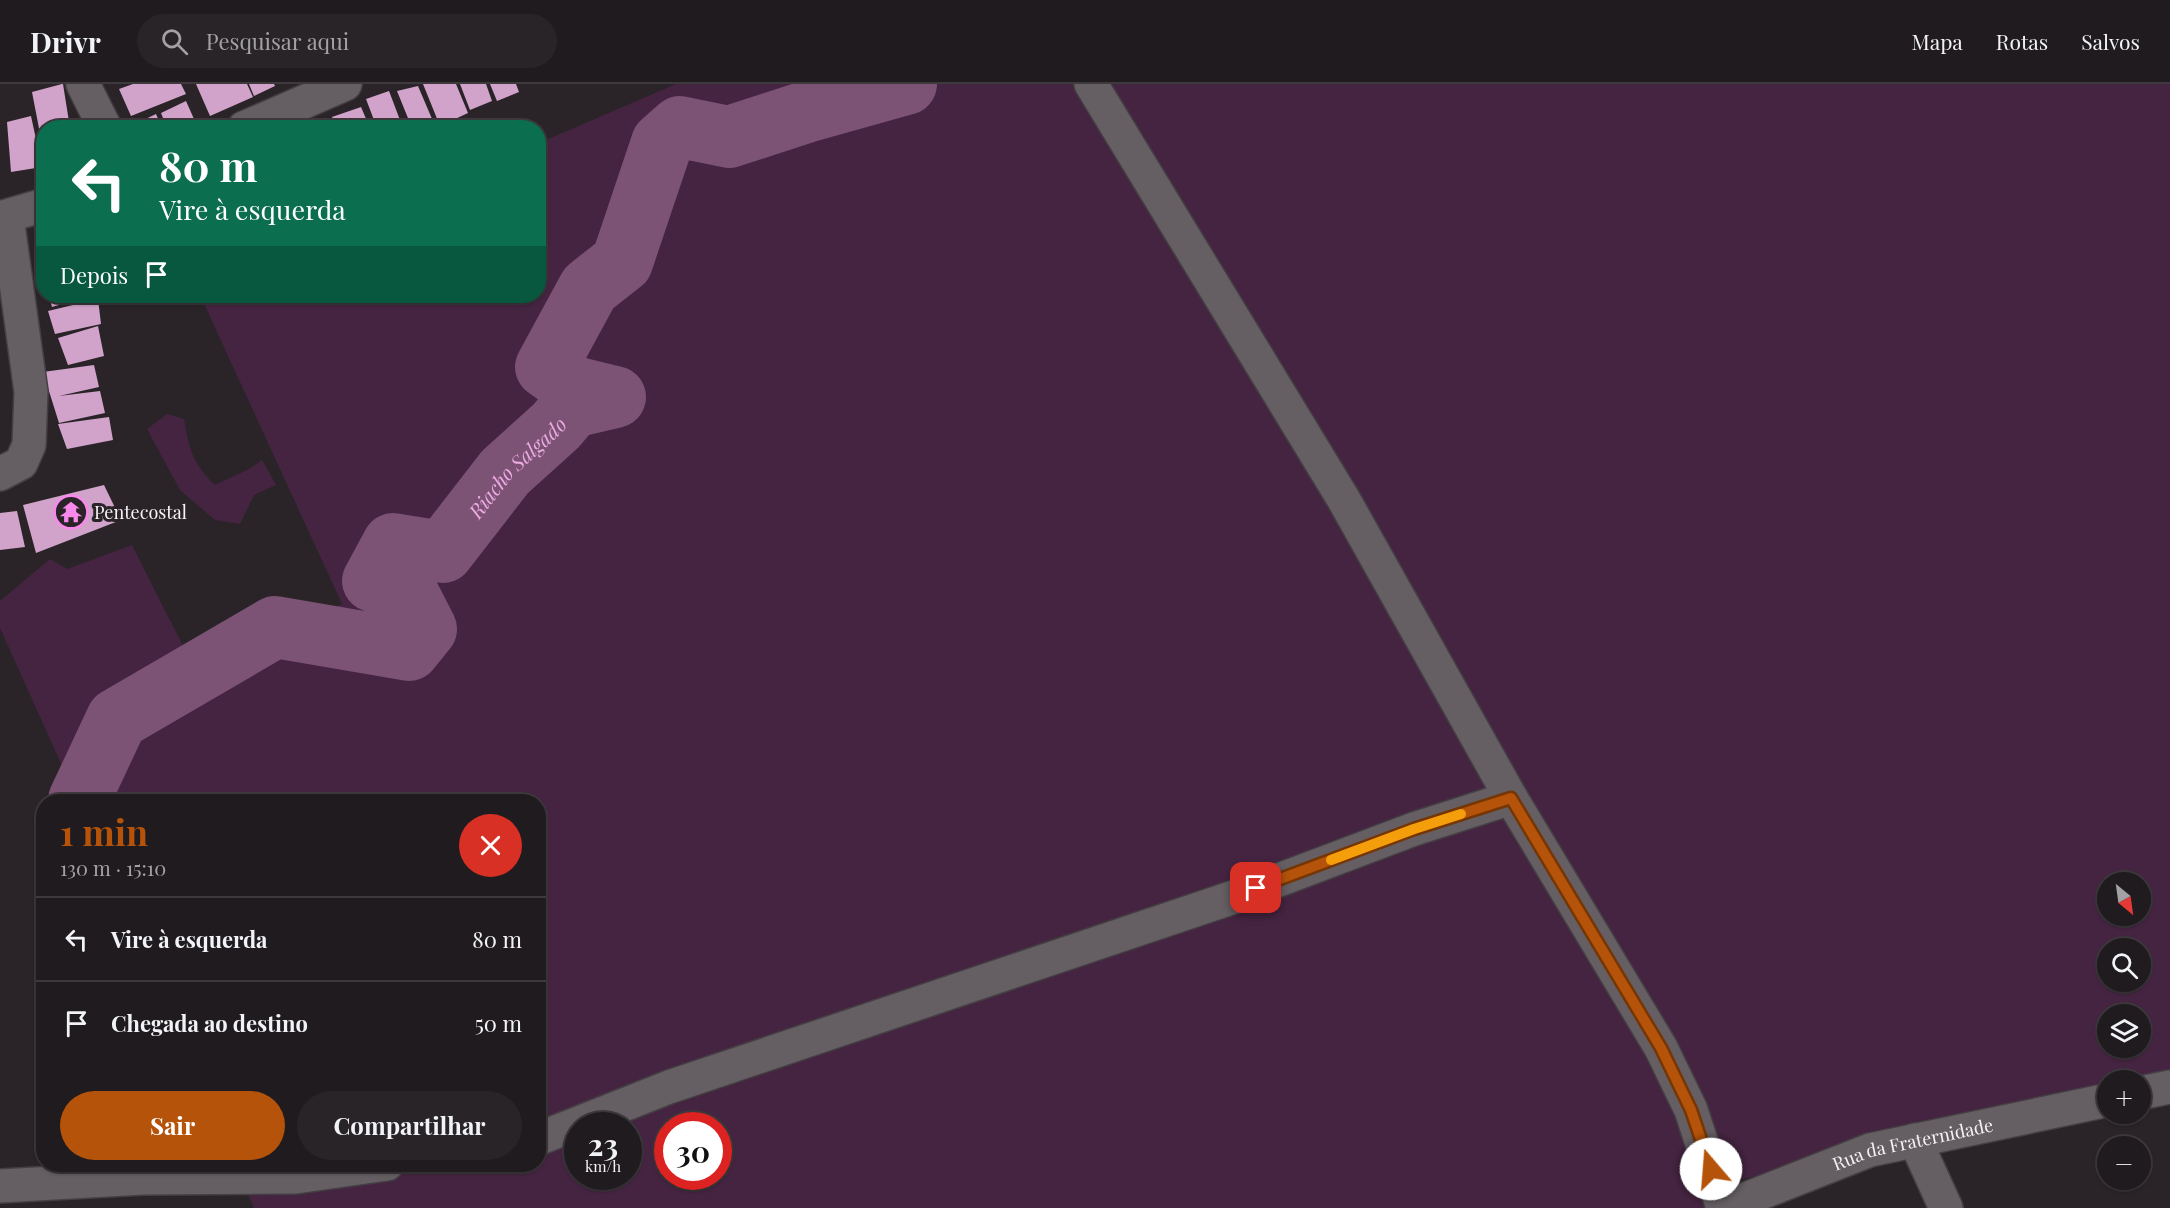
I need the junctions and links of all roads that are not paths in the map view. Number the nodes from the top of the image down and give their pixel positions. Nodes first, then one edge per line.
1 (82, 84) edge
2 (345, 84) edge
3 (1091, 84) edge
4 (101, 120) edge
5 (262, 120) edge
6 (36, 208) edge
7 (4, 218) edge
8 (11, 469) edge
9 (1511, 798) junction
10 (2170, 1087) edge
11 (2151, 1091) edge
12 (2097, 1102) edge
13 (546, 1136) edge
14 (1915, 1140) junction
15 (331, 1172) edge
16 (0, 1186) edge
17 (1723, 1208) edge
18 (1946, 1208) edge

1 - 4 street
2 - 5 street
3 - 9 street
6 - 7 street
7 - 8 street
9 - 13 street
9 - 17 street
10 - 11 street
12 - 14 street, Rua da Fraternidade
14 - 17 street, Rua da Fraternidade
14 - 18 street
15 - 16 street

